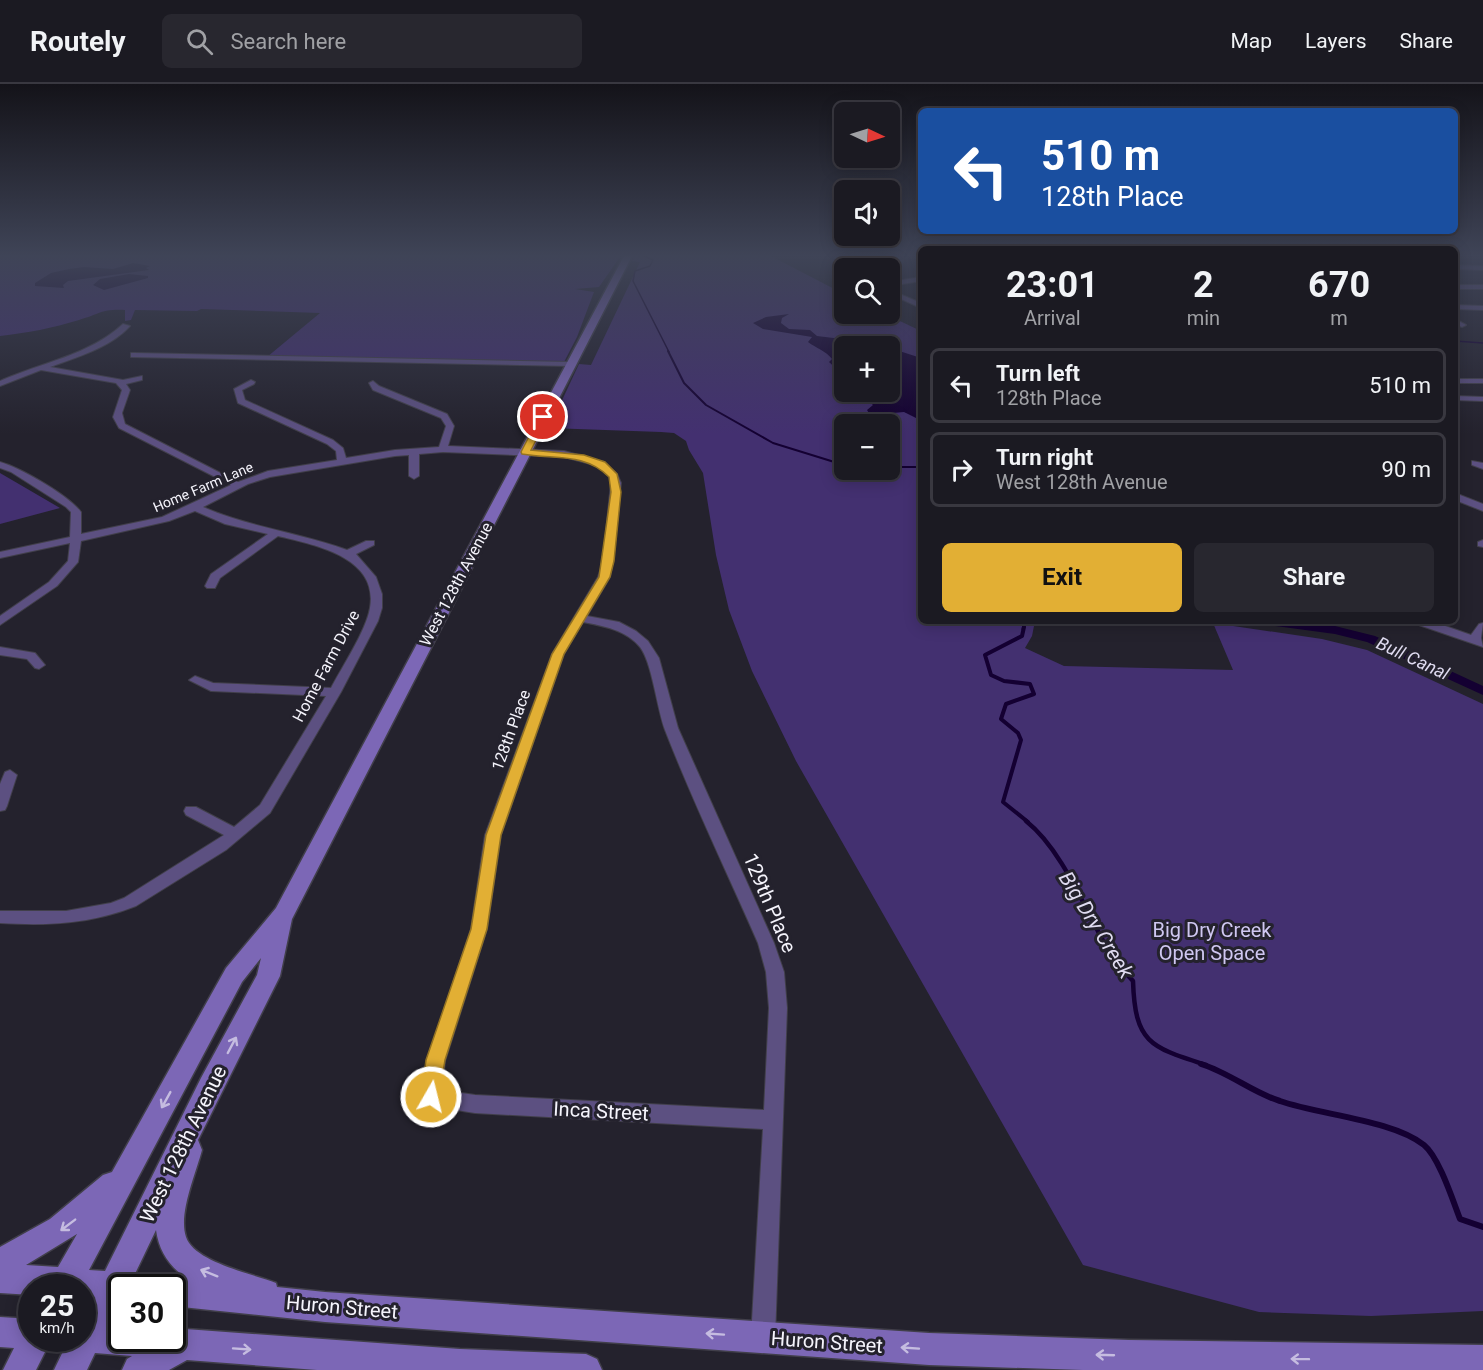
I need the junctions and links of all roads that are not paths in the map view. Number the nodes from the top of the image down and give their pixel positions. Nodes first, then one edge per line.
1 (597, 314) edge
2 (126, 326) dead end
3 (74, 343) dead end
4 (93, 346) junction
5 (134, 354) dead end
6 (571, 364) junction
7 (40, 368) junction
8 (139, 378) dead end
9 (1458, 381) edge
10 (1483, 381) edge
11 (251, 382) dead end
12 (122, 383) junction
13 (374, 383) dead end
14 (0, 384) edge
15 (1458, 398) edge
16 (1482, 400) edge
17 (443, 449) junction
18 (414, 451) junction
19 (525, 452) junction
20 (342, 462) junction
21 (0, 465) edge
22 (414, 476) dead end
23 (237, 486) junction
24 (1458, 497) edge
25 (195, 507) junction
26 (1483, 508) edge
27 (276, 533) junction
28 (76, 540) junction
29 (370, 543) dead end
30 (348, 554) junction
31 (0, 555) edge
32 (211, 586) dead end
33 (580, 618) junction
34 (0, 621) edge
35 (1428, 624) edge
36 (1483, 627) edge
37 (1479, 642) edge
38 (0, 651) edge
39 (39, 665) dead end
40 (195, 680) dead end
41 (335, 692) junction
42 (10, 775) dead end
43 (0, 806) edge
44 (191, 811) dead end
45 (236, 834) junction
46 (284, 914) junction
47 (0, 917) edge
48 (210, 1086) junction
49 (431, 1097) joint
50 (772, 1120) junction
51 (127, 1171) junction
52 (0, 1262) edge
53 (71, 1274) edge
54 (125, 1274) edge
55 (0, 1278) edge
56 (18, 1280) edge
57 (186, 1292) edge
58 (108, 1303) edge
59 (325, 1307) junction
60 (96, 1320) edge
61 (0, 1332) edge
62 (18, 1333) edge
63 (763, 1338) junction
64 (186, 1345) edge
65 (29, 1352) edge
66 (78, 1352) edge
67 (171, 1352) edge
68 (1483, 1361) edge
69 (1363, 1365) edge
70 (1402, 1365) edge
71 (19, 1370) edge
72 (70, 1370) edge
73 (138, 1370) edge
74 (586, 1370) edge

1 - 6 main road, West 128th Avenue
2 - 4 street
3 - 4 street
4 - 7 street
5 - 6 street
6 - 19 main road, West 128th Avenue
7 - 12 street
7 - 14 street
8 - 12 street
9 - 10 street
11 - 20 street
12 - 23 street
13 - 17 street
15 - 16 street
17 - 18 street, Home Farm Lane
17 - 19 street, Home Farm Lane
18 - 20 street, Home Farm Lane
18 - 22 street
19 - 33 street, 128th Place
19 - 46 main road, West 128th Avenue
20 - 23 street, Home Farm Lane
21 - 28 street
23 - 25 street, Home Farm Lane
24 - 26 street
25 - 27 street, Home Farm Drive
25 - 28 street, Home Farm Lane
27 - 30 street, Home Farm Drive
27 - 32 street
28 - 31 street, Home Farm Lane
28 - 34 street
29 - 30 street
30 - 41 street, Home Farm Drive
33 - 49 street, 128th Place
33 - 50 street, 129th Place
35 - 37 street
36 - 37 street
38 - 39 street
40 - 41 street
41 - 45 street, Home Farm Drive
42 - 43 street
44 - 45 street
45 - 47 street, Home Farm Drive
48 -> 46 main road, West 128th Avenue
46 -> 51 main road, West 128th Avenue
48 - 54 main road, West 128th Avenue
59 -> 48 main road
49 - 50 street, Inca Street
50 - 63 street, 129th Place
51 -> 52 main road
51 - 53 main road, West 128th Avenue
55 - 56 main road
57 - 59 main road, Huron Street
58 - 60 main road, West 128th Avenue
63 -> 59 main road, Huron Street
61 - 62 main road
69 -> 63 main road, Huron Street
64 -> 74 main road
65 - 71 main road
66 - 72 main road, West 128th Avenue
67 - 73 main road
68 - 70 main road, Huron Street
69 - 70 main road, Huron Street

